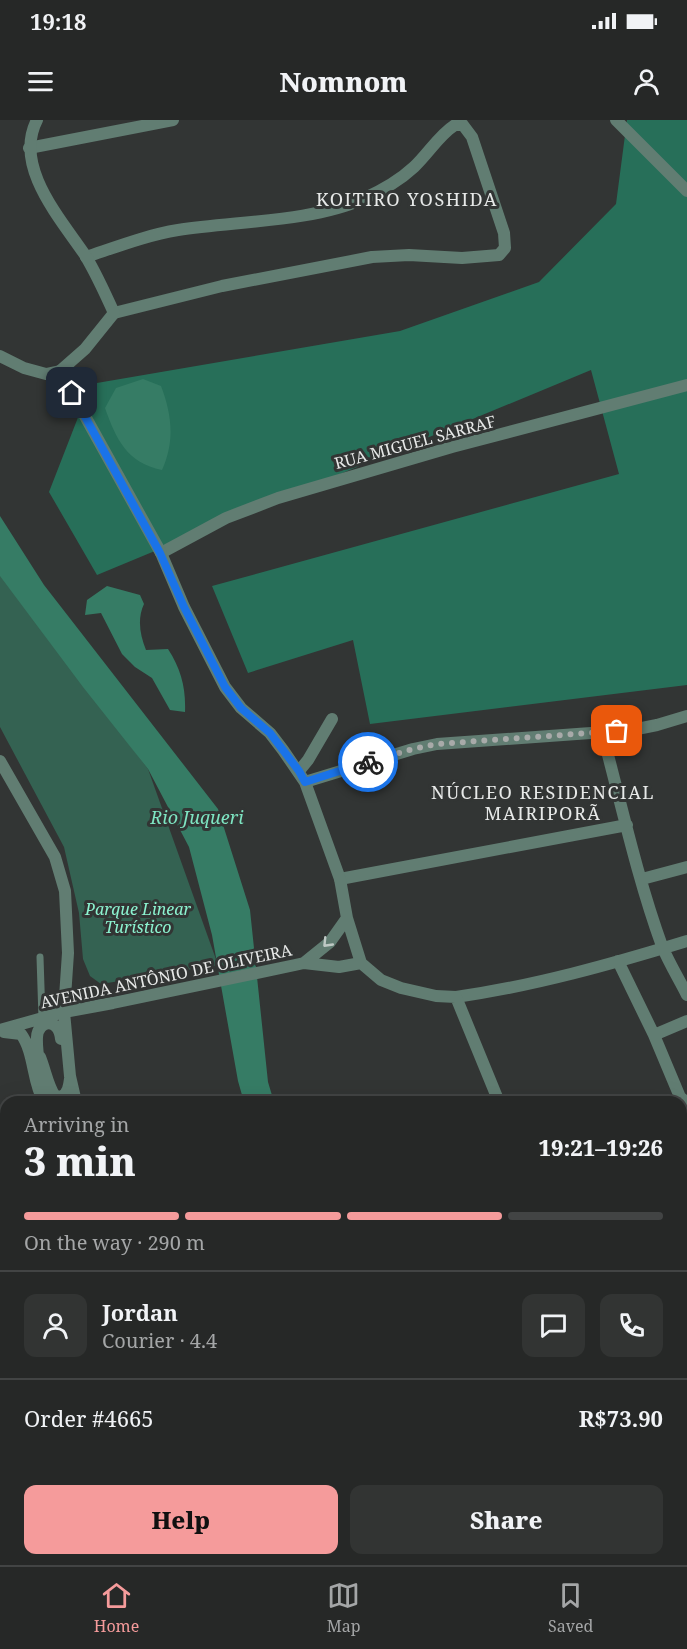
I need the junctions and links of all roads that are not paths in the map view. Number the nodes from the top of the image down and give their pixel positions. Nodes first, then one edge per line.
1 (37, 120) edge
2 (173, 120) edge
3 (616, 120) edge
4 (29, 148) junction
5 (687, 191) edge
6 (86, 257) junction
7 (114, 313) junction
8 (0, 356) edge
9 (60, 371) junction
10 (687, 385) edge
11 (160, 553) junction
12 (687, 716) edge
13 (332, 719) dead end
14 (602, 732) junction
15 (0, 760) edge
16 (302, 776) junction
17 (627, 825) junction
18 (687, 867) edge
19 (340, 879) junction
20 (642, 879) junction
21 (346, 918) junction
22 (687, 941) edge
23 (663, 948) junction
24 (40, 957) dead end
25 (618, 961) junction
26 (361, 963) junction
27 (299, 964) junction
28 (687, 995) edge
29 (456, 997) junction
30 (64, 1012) junction
31 (42, 1018) junction
32 (687, 1021) edge
33 (0, 1031) edge
34 (654, 1035) junction
35 (40, 1057) junction
36 (70, 1076) junction
37 (40, 1096) edge
38 (48, 1096) edge
39 (55, 1096) edge
40 (64, 1096) edge
41 (75, 1096) edge
42 (497, 1096) edge
43 (681, 1096) edge

1 - 4 street
2 - 4 street
3 - 5 street
4 - 6 street
6 - 7 street
6 - 7 street
7 - 9 street
8 - 9 street
9 - 11 street
10 - 11 street, RUA MIGUEL SARRAF
11 - 16 street
12 - 14 street
13 - 16 street
14 - 16 street
14 - 17 street
15 - 30 street
16 - 19 street
17 - 19 street
17 - 20 street
18 - 20 street
19 - 21 street
20 - 23 street
21 - 26 street
21 -> 27 street, AVENIDA ANTÔNIO DE OLIVEIRA
22 - 23 street
23 - 25 street
23 - 28 street
24 - 31 lane
25 - 29 street
25 - 34 street
26 - 27 street, AVENIDA ANTÔNIO DE OLIVEIRA
26 - 29 street
27 - 30 street, AVENIDA ANTÔNIO DE OLIVEIRA
29 - 42 street
30 - 31 street, AVENIDA ANTÔNIO DE OLIVEIRA
30 - 36 street
31 - 33 street, AVENIDA ANTÔNIO DE OLIVEIRA
32 - 34 street
33 - 37 street
34 - 43 street
35 - 36 street
35 - 38 street
35 - 39 street
36 - 40 street
36 - 41 street

